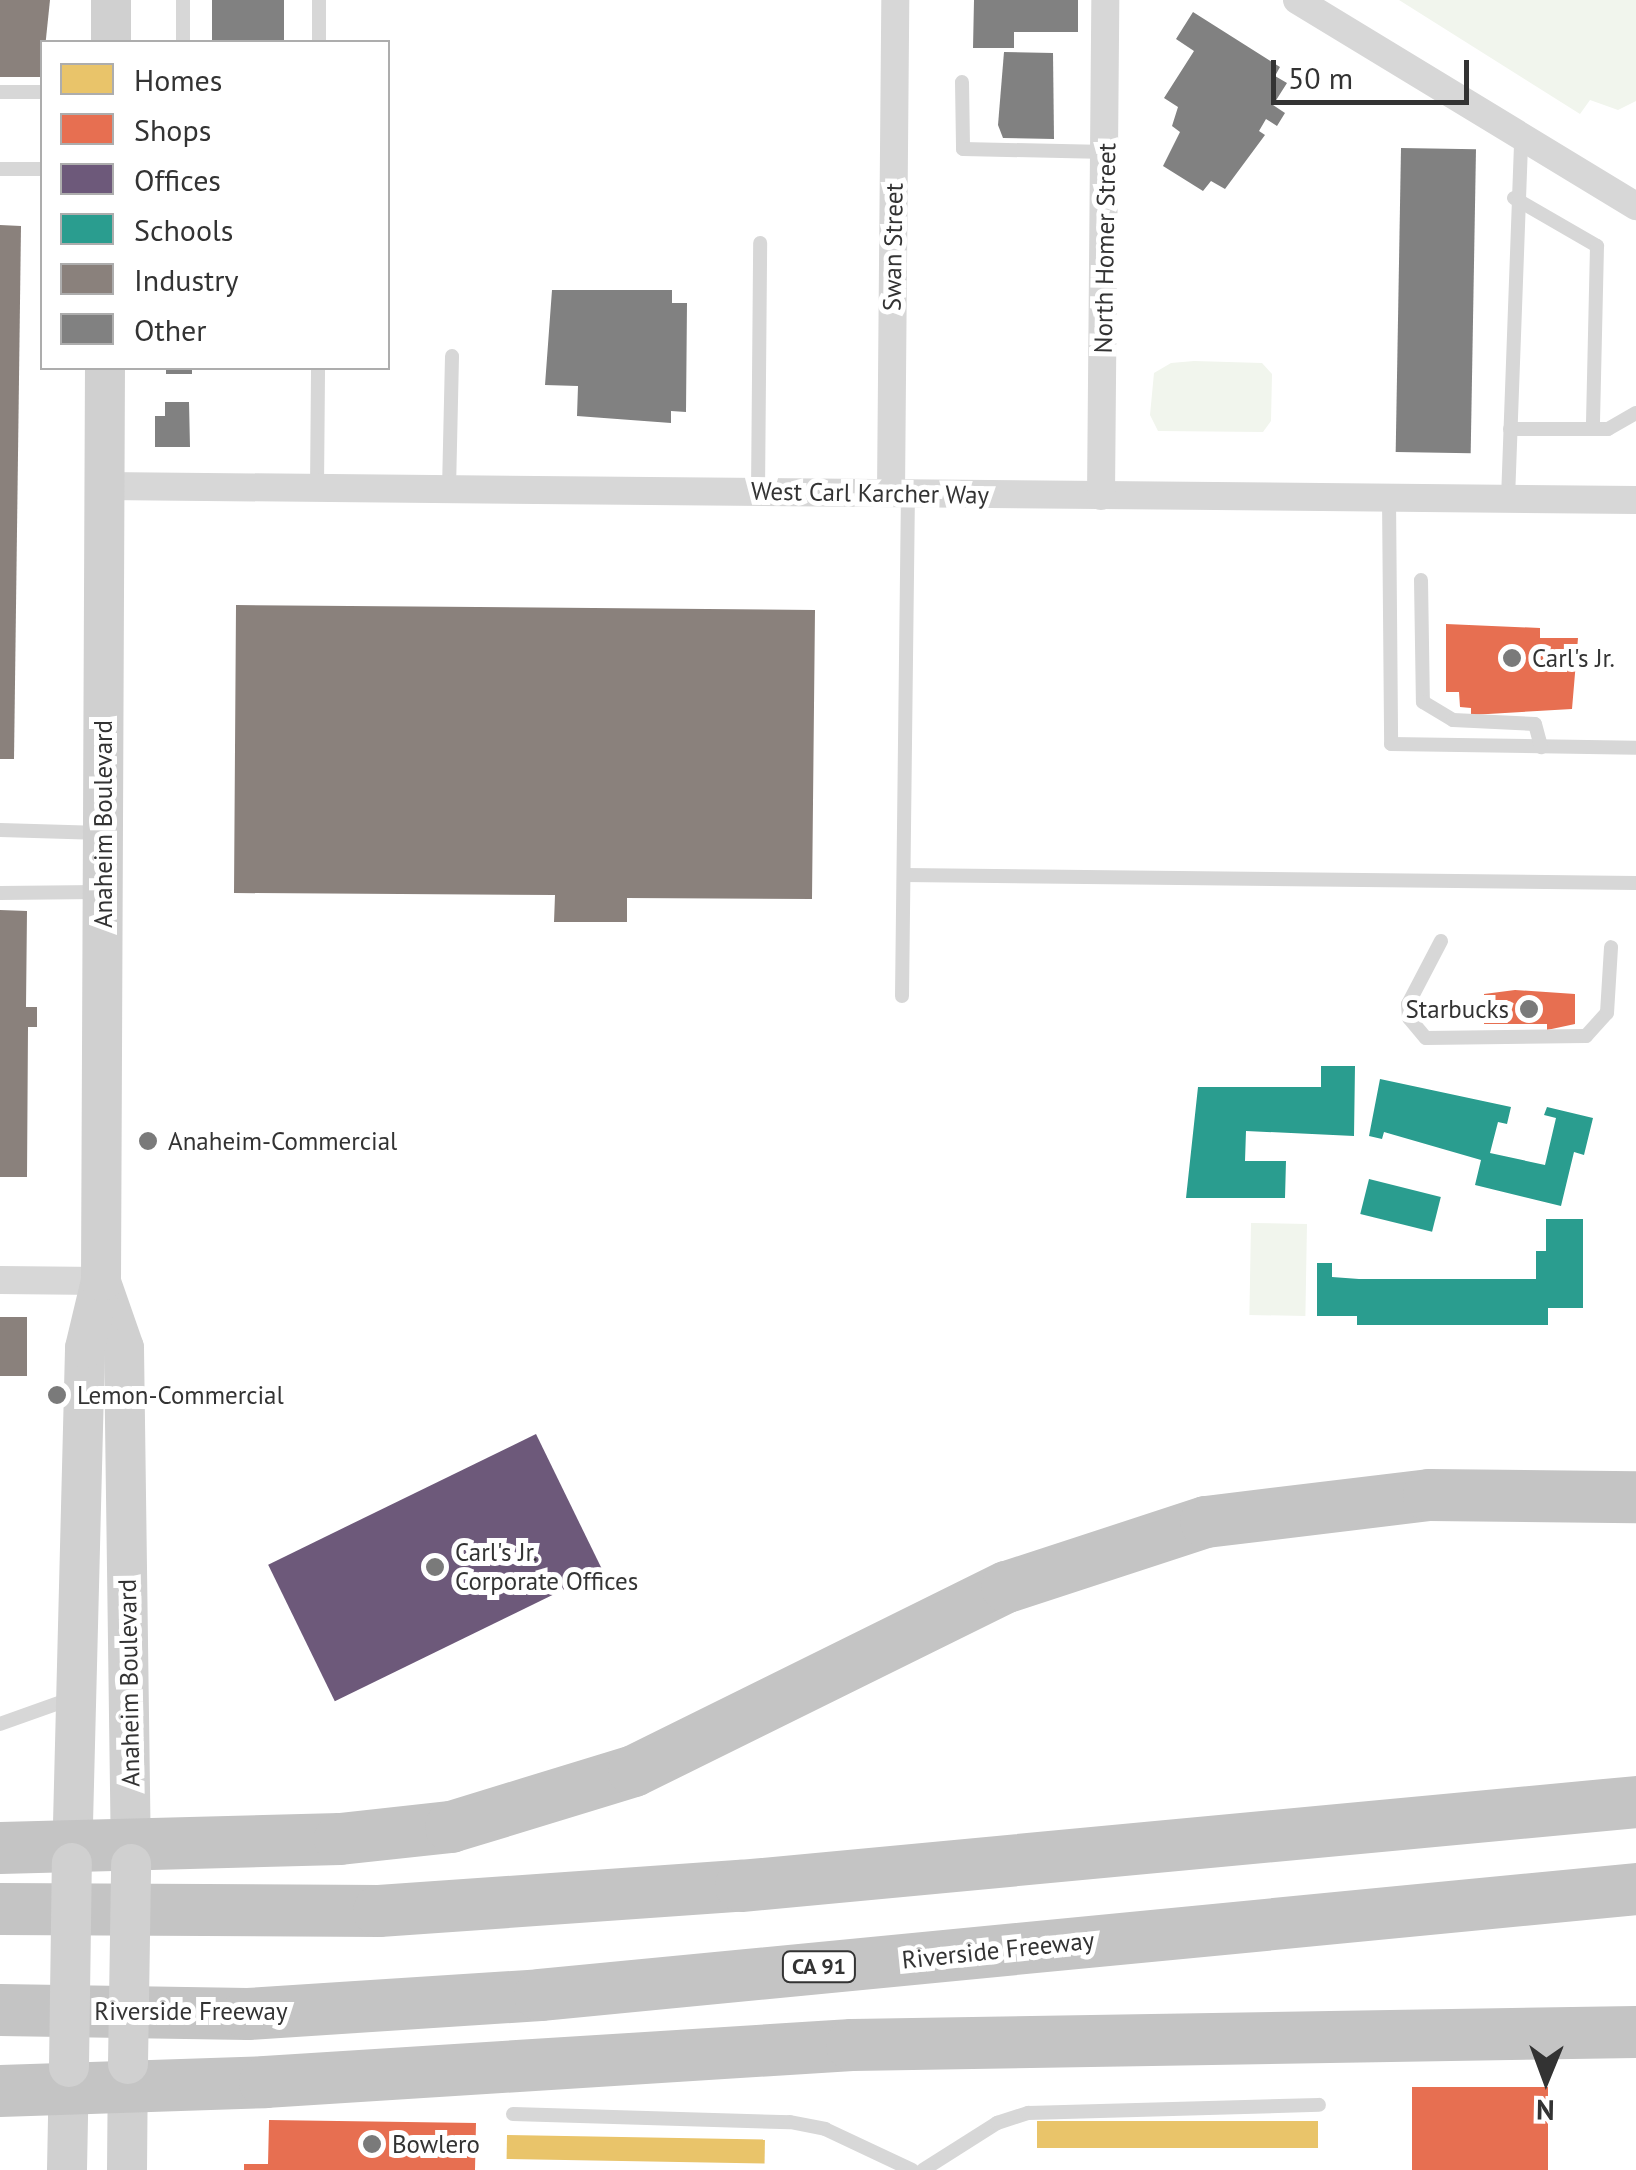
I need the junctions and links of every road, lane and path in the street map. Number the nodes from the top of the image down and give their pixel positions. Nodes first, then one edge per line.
1 (111, 0) edge
2 (183, 0) edge
3 (320, 0) edge
4 (895, 0) edge
5 (1105, 0) edge
6 (1296, 0) edge
7 (110, 40) edge
8 (182, 40) edge
9 (319, 40) edge
10 (962, 82) dead end
11 (0, 92) edge
12 (40, 92) edge
13 (1521, 139) junction
14 (1108, 152) junction
15 (0, 169) edge
16 (40, 169) edge
17 (1514, 198) junction
18 (1636, 206) edge
19 (760, 243) dead end
20 (452, 356) dead end
21 (105, 370) edge
22 (318, 370) edge
23 (1636, 413) edge
24 (1510, 428) junction
25 (1593, 429) junction
26 (104, 486) junction
27 (317, 488) junction
28 (449, 490) junction
29 (758, 492) junction
30 (900, 493) junction
31 (1101, 496) junction
32 (1389, 498) junction
33 (1508, 499) junction
34 (1636, 500) edge
35 (1421, 580) dead end
36 (1541, 747) junction
37 (1636, 748) edge
38 (0, 830) edge
39 (103, 833) junction
40 (904, 875) junction
41 (1636, 883) edge
42 (103, 892) junction
43 (0, 893) edge
44 (1441, 941) dead end
45 (1611, 948) dead end
46 (902, 996) dead end
47 (0, 1280) edge
48 (101, 1281) junction
49 (1636, 1496) edge
50 (73, 1698) junction
51 (0, 1724) edge
52 (1636, 1802) edge
53 (0, 1848) edge
54 (72, 1855) junction
55 (131, 1855) junction
56 (1636, 1889) edge
57 (0, 1909) edge
58 (0, 2010) edge
59 (1636, 2032) edge
60 (128, 2076) junction
61 (68, 2078) junction
62 (0, 2091) edge
63 (1319, 2104) dead end
64 (513, 2114) dead end
65 (67, 2170) edge
66 (127, 2170) edge
67 (912, 2170) edge
68 (923, 2170) edge

1 - 7 street
2 - 8 lane
3 - 9 lane
4 - 30 street, Swan Street
5 - 14 street, North Homer Street
6 - 13 street
10 - 14 lane
11 - 12 lane
13 - 17 lane
13 - 18 street
14 - 31 street, North Homer Street
15 - 16 lane
17 - 24 lane
17 - 25 lane
19 - 29 lane
20 - 28 lane
21 - 26 street, Anaheim Boulevard
22 - 27 lane
23 - 25 lane
24 - 25 lane
24 - 33 lane
26 - 27 street, West Carl Karcher Way
26 - 39 street, Anaheim Boulevard
27 - 28 street, West Carl Karcher Way
28 - 29 street, West Carl Karcher Way
29 - 30 street, West Carl Karcher Way
30 - 31 street, West Carl Karcher Way
30 - 40 lane
31 - 32 street, West Carl Karcher Way
32 - 33 street, West Carl Karcher Way
32 - 36 lane
33 - 34 street, West Carl Karcher Way
35 - 36 lane
36 - 37 lane
38 - 39 lane
39 - 42 street, Anaheim Boulevard
40 - 41 lane
40 - 46 lane
42 - 43 lane
42 - 48 street, Anaheim Boulevard
44 - 45 lane
47 - 48 street
48 - 50 street, Anaheim Boulevard
48 - 55 street, Anaheim Boulevard
49 - 55 highway
50 - 51 lane
50 - 54 street, Anaheim Boulevard
52 - 57 highway
53 - 54 highway
54 - 55 highway
54 - 61 street, Anaheim Boulevard, bridge
55 - 60 street, Anaheim Boulevard, bridge
56 - 58 highway, Riverside Freeway / CA 91
59 - 60 highway
60 - 61 highway
60 - 66 street, Anaheim Boulevard
61 - 62 highway
61 - 65 street, Anaheim Boulevard
63 - 68 lane
64 - 67 lane

